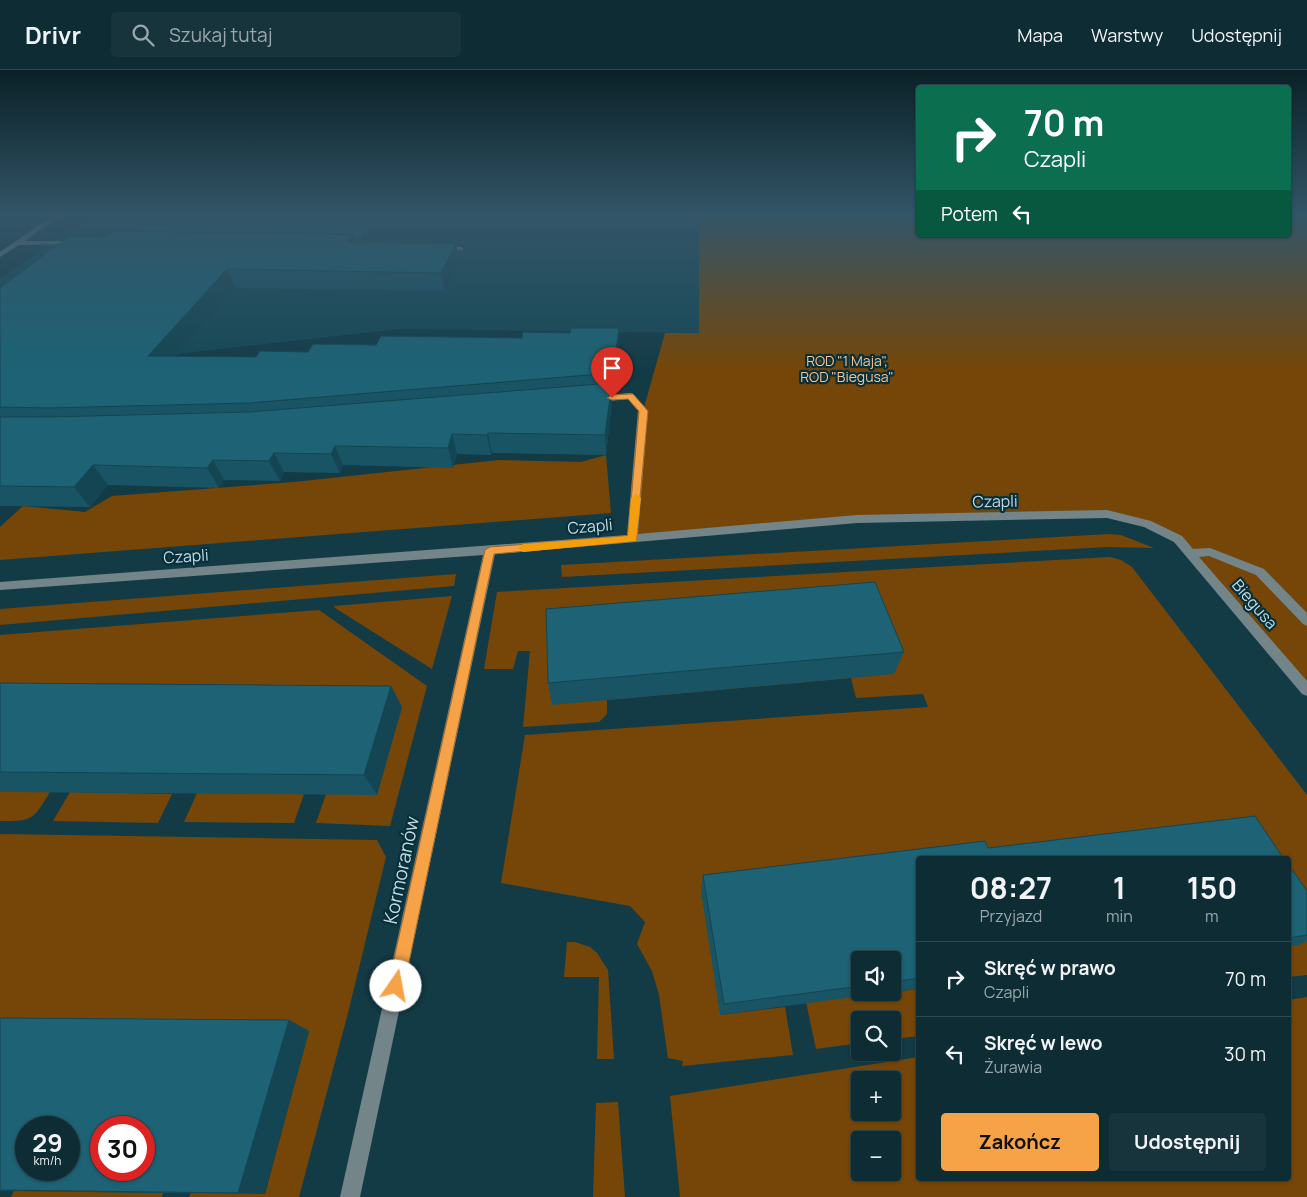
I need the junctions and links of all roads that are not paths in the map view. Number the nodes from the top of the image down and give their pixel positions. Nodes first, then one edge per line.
1 (583, 400) edge
2 (632, 539) junction
3 (1178, 539) joint
4 (490, 550) junction
5 (1190, 553) junction
6 (0, 586) edge
7 (1307, 621) edge
8 (1307, 690) edge
9 (350, 1197) edge

1 - 2 street
2 - 3 street, Czapli
2 - 4 street, Czapli
3 - 5 street, Biegusa
4 - 6 street, Czapli
4 - 9 street, Kormoranów
5 - 7 street
5 - 8 street, Biegusa

